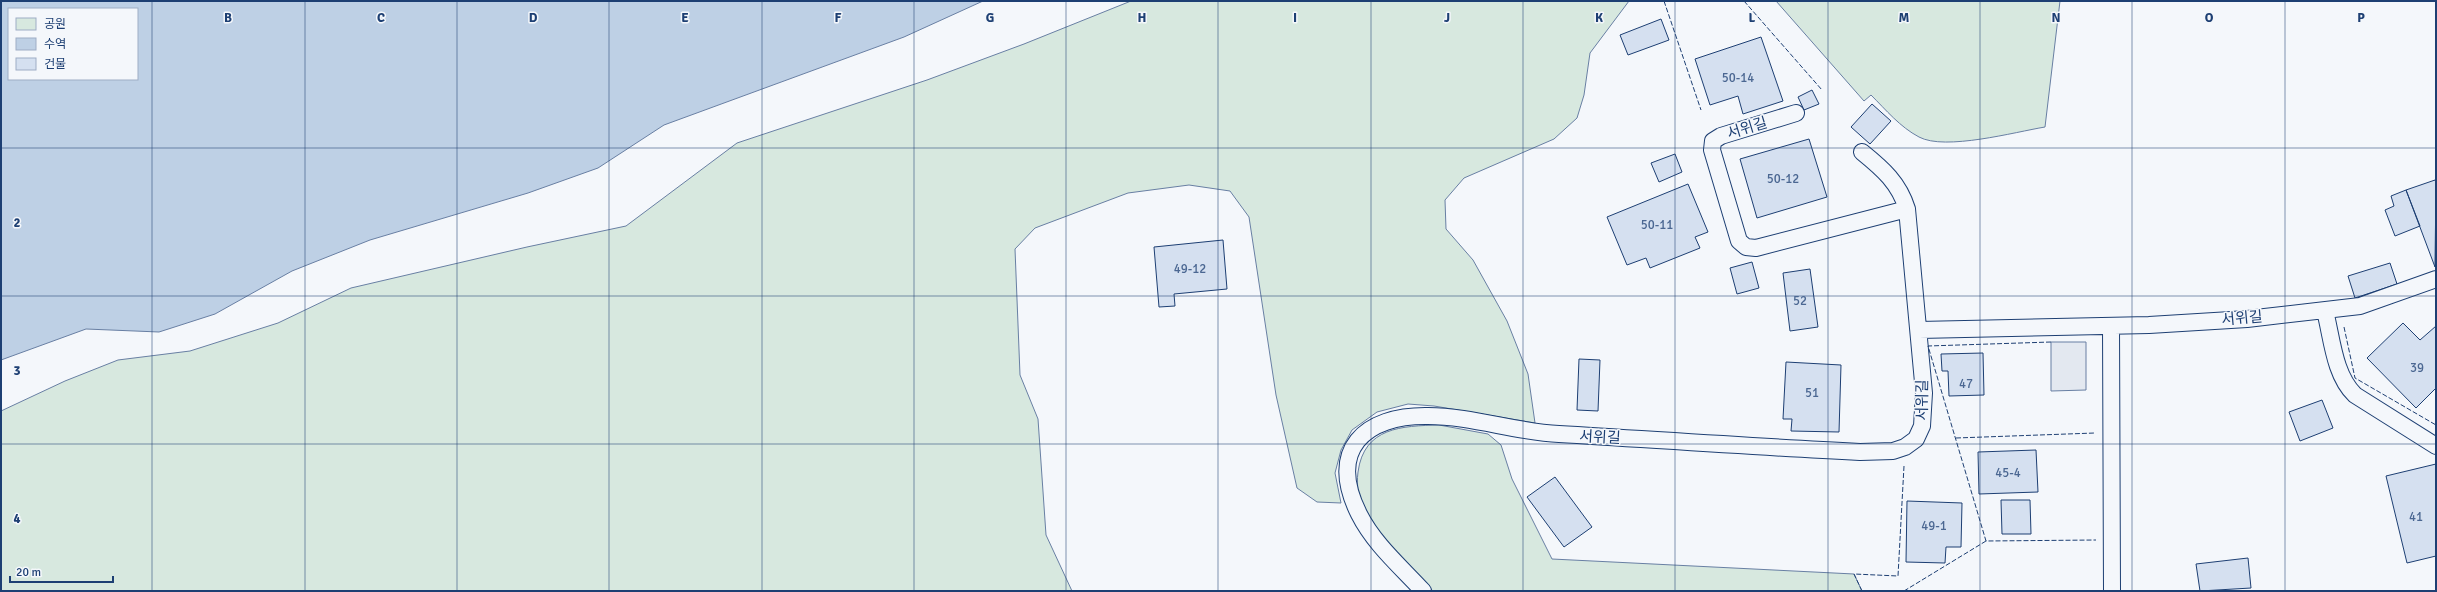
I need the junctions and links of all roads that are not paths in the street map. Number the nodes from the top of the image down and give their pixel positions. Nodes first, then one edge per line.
1 (1796, 113) dead end
2 (1862, 152) dead end
3 (1907, 209) junction
4 (2436, 280) edge
5 (2325, 311) junction
6 (2112, 326) junction
7 (1919, 330) junction
8 (2436, 446) edge
9 (1423, 591) edge
10 (2112, 591) edge

1 - 3 lane, 서위길
2 - 3 lane, 서위길
3 - 7 lane, 서위길
4 - 5 lane, 서위길
5 - 6 lane, 서위길
5 - 8 lane
6 - 7 lane, 서위길
6 - 10 lane
7 - 9 lane, 서위길

